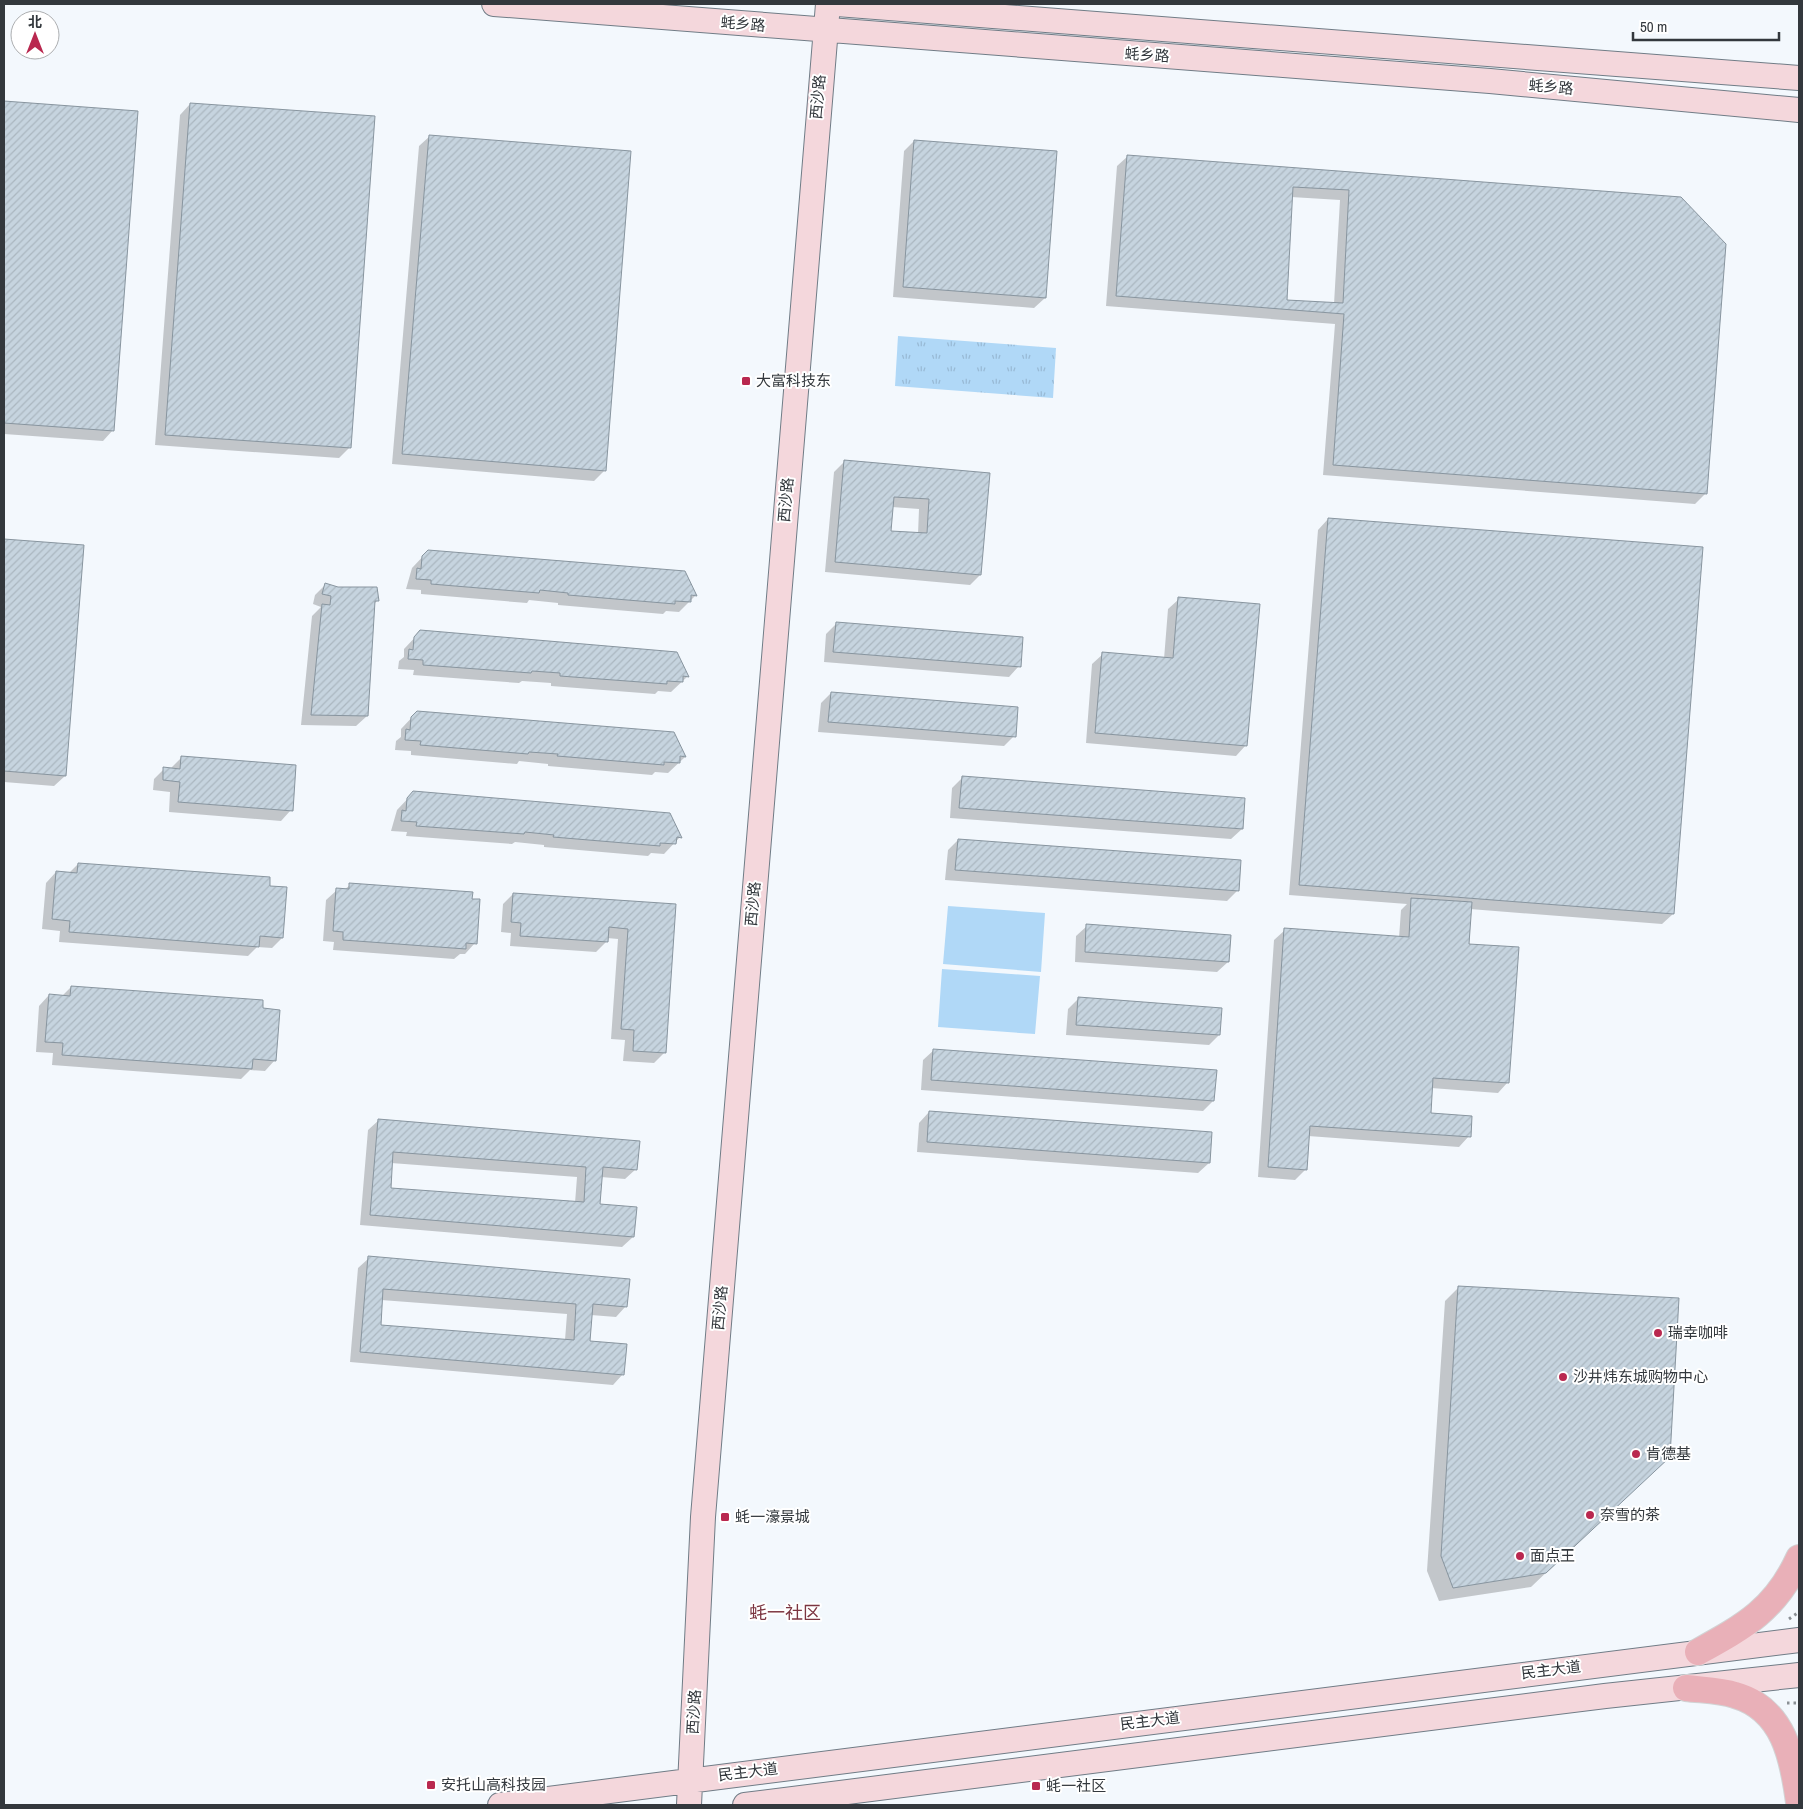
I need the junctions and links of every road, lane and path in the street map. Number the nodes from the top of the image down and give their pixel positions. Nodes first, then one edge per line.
1 (494, 4) edge
2 (828, 4) edge
3 (837, 4) edge
4 (824, 30) junction
5 (1799, 78) edge
6 (1799, 110) edge
7 (1799, 1558) edge
8 (1799, 1640) edge
9 (1698, 1652) junction
10 (1799, 1675) edge
11 (1686, 1688) junction
12 (690, 1780) junction
13 (1799, 1804) edge
14 (500, 1805) edge
15 (689, 1805) edge
16 (745, 1805) edge

1 - 4 street, 蚝乡路
2 - 4 street, 西沙路
3 - 5 street, 蚝乡路
4 - 6 street, 蚝乡路
4 - 12 street, 西沙路
7 - 9 main road
8 - 9 street, 民主大道
9 - 12 street, 民主大道
10 - 11 street
11 - 13 main road
11 - 16 street
12 - 14 street, 民主大道
12 - 15 street, 西沙路

